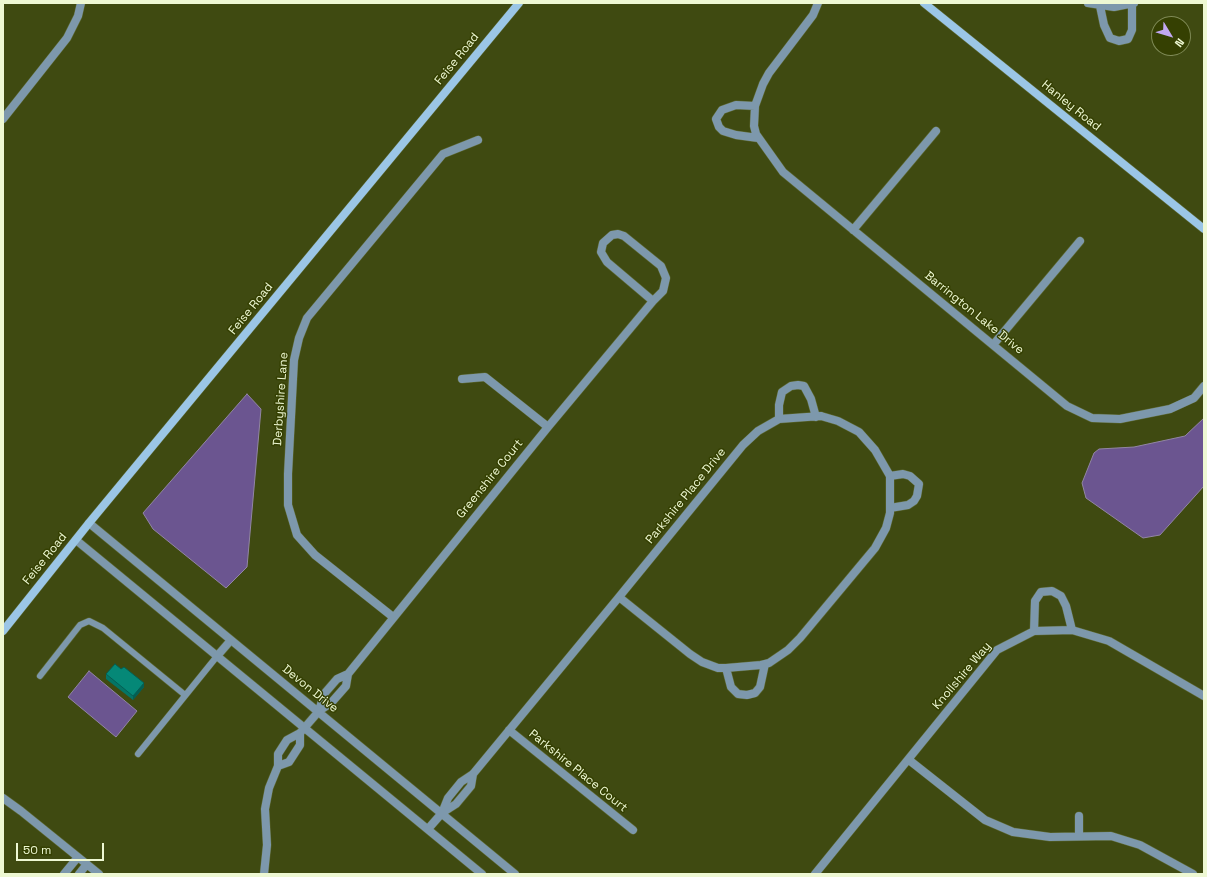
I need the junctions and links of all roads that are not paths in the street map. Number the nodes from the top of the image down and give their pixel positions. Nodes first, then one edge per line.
1 (81, 3) edge
2 (519, 3) edge
3 (818, 3) edge
4 (924, 3) edge
5 (1088, 3) edge
6 (1133, 3) edge
7 (1100, 6) junction
8 (755, 106) junction
9 (5, 114) edge
10 (936, 131) dead end
11 (758, 138) junction
12 (478, 140) dead end
13 (1204, 229) edge
14 (853, 230) junction
15 (1080, 240) dead end
16 (653, 301) junction
17 (993, 345) junction
18 (462, 379) dead end
19 (1204, 386) edge
20 (816, 416) junction
21 (779, 419) junction
22 (548, 426) junction
23 (890, 476) junction
24 (890, 508) junction
25 (89, 523) junction
26 (76, 540) junction
27 (619, 597) junction
28 (393, 617) junction
29 (3, 630) edge
30 (1072, 630) junction
31 (1034, 631) junction
32 (231, 640) junction
33 (218, 655) junction
34 (765, 664) junction
35 (726, 668) junction
36 (40, 676) dead end
37 (185, 695) junction
38 (1204, 696) edge
39 (319, 711) junction
40 (303, 730) junction
41 (509, 730) junction
42 (138, 754) dead end
43 (909, 760) junction
44 (278, 766) junction
45 (3, 798) edge
46 (442, 813) junction
47 (1079, 816) dead end
48 (428, 829) junction
49 (633, 830) dead end
50 (1079, 836) junction
51 (78, 857) junction
52 (87, 864) junction
53 (64, 874) edge
54 (79, 874) edge
55 (99, 874) edge
56 (264, 874) edge
57 (482, 874) edge
58 (515, 874) edge
59 (815, 874) edge
60 (1193, 874) edge

1 - 9 street
2 - 25 street, Feise Road
3 - 8 street, Barrington Lake Drive
4 - 13 street, Hanley Road
5 - 7 street
6 - 7 street
6 - 7 street
8 - 11 street, Barrington Lake Drive
8 - 11 street
10 - 14 street
11 - 14 street, Barrington Lake Drive
12 - 28 street, Derbyshire Lane
14 - 17 street, Barrington Lake Drive
15 - 17 street
16 - 16 street, Greenshire Court
16 - 22 street, Greenshire Court
17 - 19 street, Barrington Lake Drive
18 - 22 street
20 - 21 street, Parkshire Place Drive
20 - 21 street
20 - 23 street, Parkshire Place Drive
21 - 27 street, Parkshire Place Drive
22 - 28 street, Greenshire Court
23 - 24 street, Parkshire Place Drive
23 - 24 street
24 - 34 street, Parkshire Place Drive
25 - 26 street, Feise Road
25 - 32 street, Devon Drive
26 - 29 street, Feise Road
26 - 33 street
27 - 35 street, Parkshire Place Drive
27 - 41 street, Parkshire Place Drive
28 - 39 street, Greenshire Court
30 - 31 street, Knollshire Way
30 - 31 street
30 - 38 street, Knollshire Way
31 - 43 street, Knollshire Way
32 - 33 street
32 - 39 street, Devon Drive
33 - 37 lane
33 - 40 street
34 - 35 street, Parkshire Place Drive
34 - 35 street
36 - 37 lane
37 - 42 lane
39 - 40 street, Greenshire Court
39 - 46 street, Devon Drive
40 - 44 street
40 - 44 street
40 - 48 street
41 - 46 street, Parkshire Place Drive
41 - 49 street, Parkshire Place Court
43 - 50 street
43 - 59 street, Knollshire Way
44 - 56 street
45 - 51 street
46 - 48 street, Parkshire Place Drive
46 - 58 street, Devon Drive
47 - 50 street
48 - 57 street
50 - 60 street
51 - 52 street
51 - 53 street
52 - 54 street
52 - 55 street

